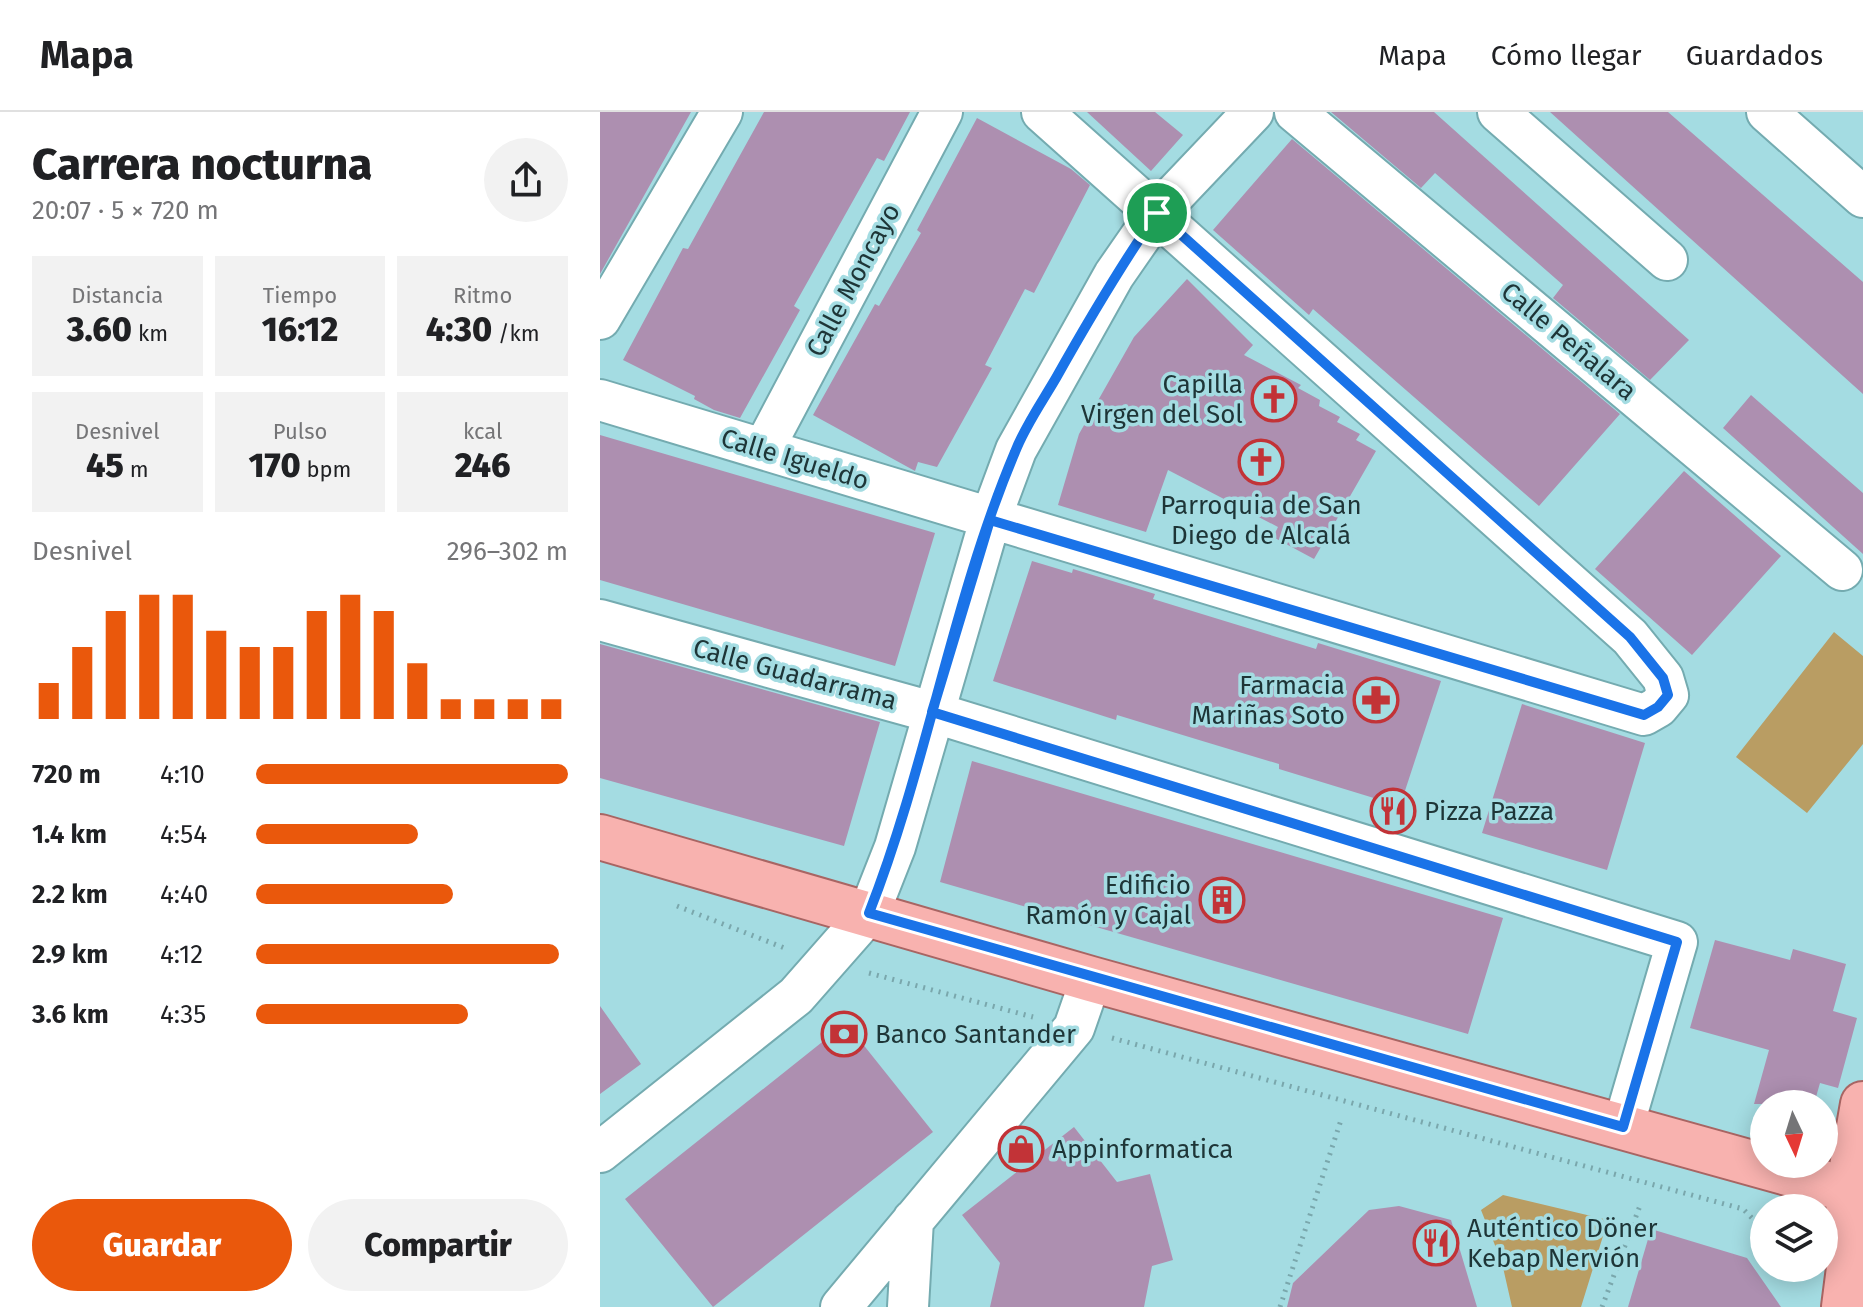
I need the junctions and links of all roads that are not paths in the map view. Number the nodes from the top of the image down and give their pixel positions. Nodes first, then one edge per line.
1 (722, 112) edge
2 (942, 112) edge
3 (1042, 112) edge
4 (1253, 112) edge
5 (1295, 112) edge
6 (1498, 112) edge
7 (1767, 112) edge
8 (1863, 197) edge
9 (1157, 213) junction
10 (1667, 260) dead end
11 (600, 319) edge
12 (600, 400) edge
13 (764, 448) junction
14 (990, 520) junction
15 (1842, 570) dead end
16 (600, 620) edge
17 (932, 712) junction
18 (600, 837) edge
19 (869, 913) junction
20 (1091, 979) junction
21 (1863, 1104) edge
22 (1623, 1127) junction
23 (600, 1152) edge
24 (1856, 1192) edge
25 (913, 1220) junction
26 (841, 1307) edge
27 (908, 1307) edge
28 (1844, 1307) edge

1 - 11 street
2 - 13 street, Calle Moncayo
3 - 9 street
4 - 9 street
5 - 15 street, Calle Peñalara
6 - 10 street
7 - 8 street
9 - 14 street
9 - 14 street, Calle Igueldo
12 - 13 street, Calle Igueldo
13 - 14 street, Calle Igueldo
14 - 17 street
16 - 17 street, Calle Guadarrama
17 - 19 street
17 - 22 street, Calle Guadarrama
18 - 19 main road
19 - 20 main road
19 - 23 street
20 - 22 main road
20 - 25 street
21 - 24 main road
22 - 24 main road
24 - 28 main road
25 - 26 street
25 - 27 street

